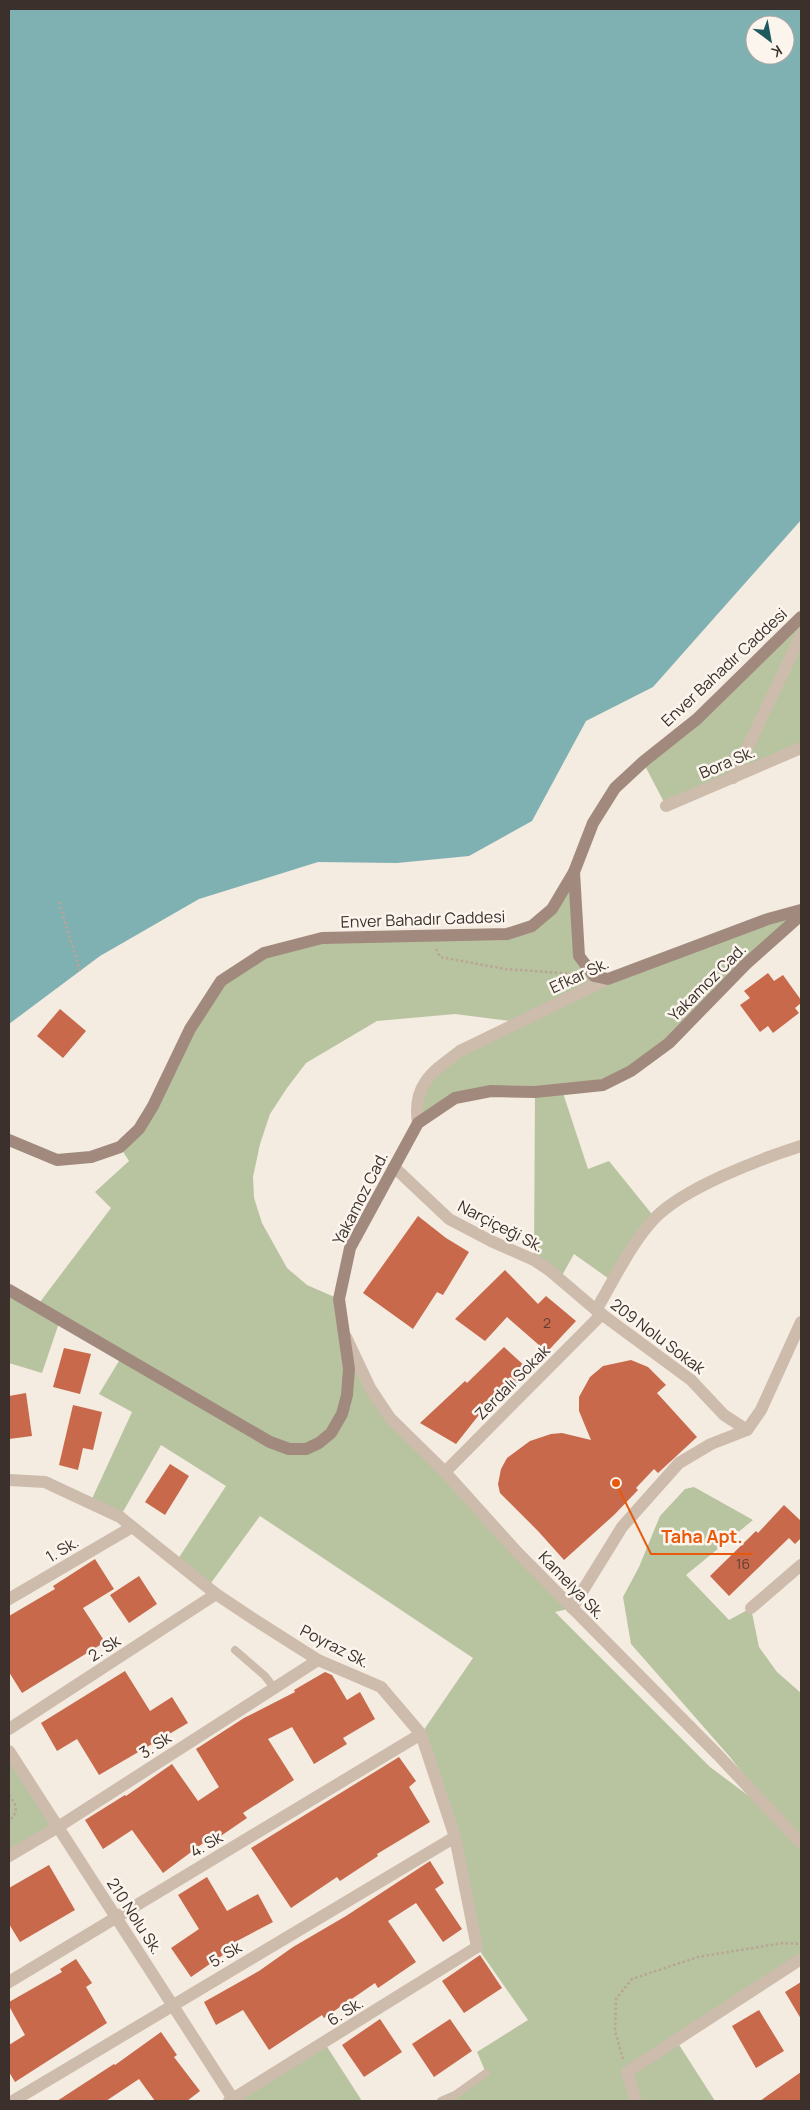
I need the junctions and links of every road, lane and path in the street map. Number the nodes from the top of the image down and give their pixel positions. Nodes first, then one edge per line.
1 (801, 617) edge
2 (801, 636) edge
3 (801, 748) edge
4 (733, 778) junction
5 (666, 806) dead end
6 (574, 872) junction
7 (59, 902) dead end
8 (801, 910) edge
9 (801, 915) edge
10 (435, 936) junction
11 (80, 971) dead end
12 (594, 976) junction
13 (608, 979) junction
14 (418, 1123) junction
15 (9, 1140) edge
16 (801, 1146) edge
17 (394, 1167) junction
18 (9, 1290) edge
19 (599, 1312) junction
20 (801, 1322) edge
21 (344, 1333) junction
22 (747, 1430) junction
23 (445, 1472) junction
24 (9, 1480) edge
25 (132, 1526) junction
26 (801, 1565) edge
27 (216, 1594) junction
28 (9, 1599) edge
29 (572, 1608) junction
30 (751, 1608) dead end
31 (235, 1650) dead end
32 (318, 1660) junction
33 (274, 1688) junction
34 (9, 1729) edge
35 (421, 1734) junction
36 (9, 1751) edge
37 (9, 1795) edge
38 (9, 1822) edge
39 (58, 1827) junction
40 (455, 1837) junction
41 (801, 1843) edge
42 (9, 1856) edge
43 (116, 1918) junction
44 (801, 1944) edge
45 (477, 1948) joint
46 (801, 1959) edge
47 (9, 1982) edge
48 (172, 2004) junction
49 (627, 2072) junction
50 (486, 2073) dead end
51 (231, 2100) edge
52 (13, 2101) edge
53 (441, 2101) edge
54 (636, 2101) edge

1 - 6 street, Enver Bahadır Caddesi
2 - 4 street
3 - 4 street, Bora Sk.
4 - 5 street, Bora Sk.
6 - 10 street, Enver Bahadır Caddesi
6 - 12 street
7 - 11 path
8 - 13 street, Efkar Sk.
9 - 14 street, Yakamoz Cad.
10 - 12 path
10 - 15 street, Enver Bahadır Caddesi
12 - 13 street
13 - 14 street, Efkar Sk.
14 - 17 street, Yakamoz Cad.
16 - 19 street, 209 Nolu Sokak
17 - 19 street, Narçiçeği Sk.
17 - 21 street, Yakamoz Cad.
18 - 21 street, Yakamoz Cad.
19 - 22 street, 209 Nolu Sokak
19 - 23 street, Zerdalı Sokak
20 - 22 street
21 - 23 street, Kamelya Sk.
22 - 29 street
23 - 29 street, Kamelya Sk.
24 - 25 street, Poyraz Sk.
25 - 27 street, Poyraz Sk.
25 - 28 street, 1. Sk.
26 - 30 street
27 - 32 street, Poyraz Sk.
27 - 34 street, 2. Sk
29 - 41 street, Kamelya Sk.
31 - 33 lane
32 - 33 street, 3. Sk
32 - 35 street, Poyraz Sk.
33 - 39 street, 3. Sk
35 - 40 street, Poyraz Sk.
35 - 43 street, 4. Sk
36 - 39 street, 210 Nolu Sk.
37 - 38 path
39 - 42 street, 3. Sk
39 - 43 street, 210 Nolu Sk.
40 - 45 street, Poyraz Sk.
40 - 48 street, 5. Sk
43 - 47 street, 4. Sk
43 - 48 street, 210 Nolu Sk.
44 - 49 path
45 - 51 street, 6. Sk.
46 - 49 street
48 - 51 street, 210 Nolu Sk.
48 - 52 street, 5. Sk
49 - 54 street
50 - 53 lane

